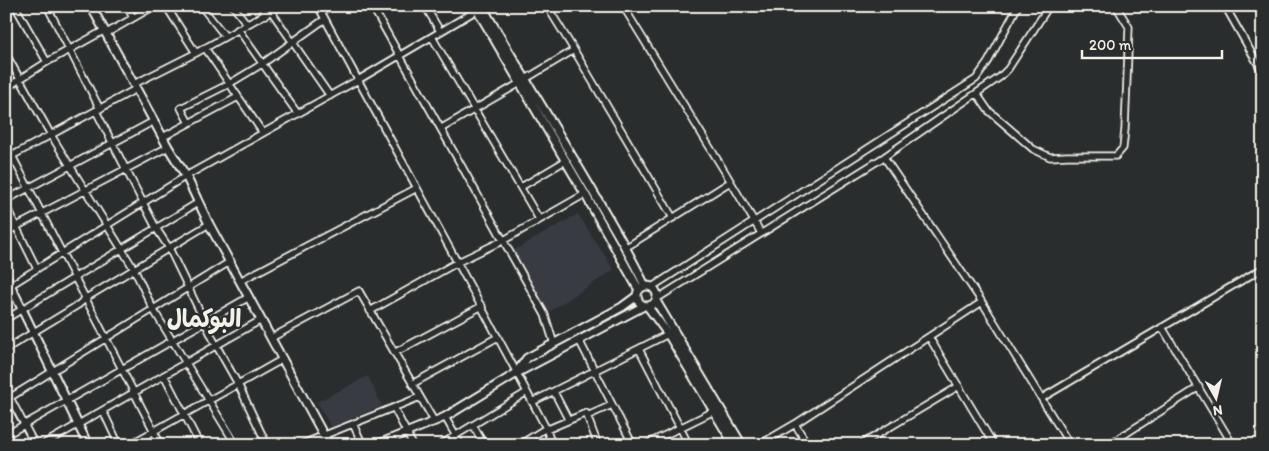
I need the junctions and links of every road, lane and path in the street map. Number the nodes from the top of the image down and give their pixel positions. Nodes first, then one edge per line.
1 (15, 6) edge
2 (47, 6) edge
3 (91, 6) edge
4 (127, 6) edge
5 (154, 6) edge
6 (166, 6) edge
7 (201, 6) edge
8 (233, 6) edge
9 (261, 6) edge
10 (280, 6) edge
11 (318, 6) edge
12 (372, 6) edge
13 (425, 6) edge
14 (547, 6) edge
15 (623, 6) edge
16 (1018, 6) edge
17 (1049, 6) edge
18 (1116, 6) edge
19 (1225, 6) edge
20 (478, 7) edge
21 (269, 13) junction
22 (133, 18) junction
23 (325, 19) junction
24 (247, 24) junction
25 (238, 29) junction
26 (106, 31) junction
27 (440, 31) junction
28 (225, 36) junction
29 (432, 36) junction
30 (292, 42) junction
31 (205, 48) junction
32 (70, 50) junction
33 (574, 50) junction
34 (196, 53) junction
35 (6, 54) edge
36 (400, 55) junction
37 (47, 62) junction
38 (262, 64) junction
39 (1262, 70) edge
40 (20, 78) junction
41 (358, 80) junction
42 (522, 82) junction
43 (229, 84) junction
44 (135, 87) junction
45 (6, 88) edge
46 (977, 94) junction
47 (330, 96) junction
48 (238, 97) junction
49 (98, 110) junction
50 (475, 110) junction
51 (298, 114) junction
52 (154, 121) junction
53 (189, 124) junction
54 (442, 128) junction
55 (263, 133) junction
56 (51, 135) junction
57 (163, 137) junction
58 (112, 143) junction
59 (6, 144) edge
60 (168, 147) junction
61 (12, 156) junction
62 (884, 157) junction
63 (6, 159) edge
64 (565, 161) junction
65 (70, 166) junction
66 (126, 169) junction
67 (186, 176) junction
68 (730, 182) junction
69 (521, 187) junction
70 (28, 188) junction
71 (417, 188) junction
72 (84, 190) junction
73 (585, 194) junction
74 (6, 200) edge
75 (199, 202) junction
76 (143, 203) junction
77 (6, 206) edge
78 (41, 214) junction
79 (673, 218) junction
80 (539, 219) junction
81 (755, 222) junction
82 (209, 224) junction
83 (106, 226) junction
84 (17, 227) junction
85 (156, 228) junction
86 (6, 232) edge
87 (761, 232) junction
88 (504, 240) junction
89 (169, 248) junction
90 (625, 248) junction
91 (120, 250) junction
92 (62, 254) junction
93 (231, 261) junction
94 (458, 262) junction
95 (1263, 268) edge
96 (38, 269) junction
97 (134, 269) junction
98 (6, 276) edge
99 (74, 278) junction
100 (240, 281) junction
101 (8, 287) edge
102 (188, 287) junction
103 (643, 290) junction
104 (249, 297) junction
105 (86, 298) junction
106 (657, 300) junction
107 (982, 302) junction
108 (482, 306) junction
109 (646, 306) junction
110 (154, 309) junction
111 (22, 310) junction
112 (370, 311) junction
113 (6, 319) edge
114 (262, 320) junction
115 (206, 322) junction
116 (1162, 327) junction
117 (33, 334) junction
118 (668, 334) junction
119 (498, 337) junction
120 (929, 337) junction
121 (106, 338) junction
122 (271, 338) junction
123 (579, 340) junction
124 (173, 341) junction
125 (554, 344) junction
126 (216, 346) junction
127 (6, 349) edge
128 (639, 349) junction
129 (394, 353) junction
130 (283, 359) junction
131 (186, 363) junction
132 (122, 370) junction
133 (52, 371) junction
134 (595, 371) junction
135 (517, 373) junction
136 (164, 376) junction
137 (238, 384) junction
138 (412, 384) junction
139 (959, 386) junction
140 (1199, 387) junction
141 (6, 390) edge
142 (134, 392) junction
143 (527, 392) junction
144 (554, 392) junction
145 (420, 397) junction
146 (1042, 398) junction
147 (8, 399) edge
148 (67, 401) junction
149 (209, 401) junction
150 (532, 402) junction
151 (612, 405) junction
152 (394, 408) junction
153 (103, 410) junction
154 (714, 411) junction
155 (185, 415) junction
156 (588, 416) junction
157 (445, 417) junction
158 (568, 420) junction
159 (434, 421) junction
160 (78, 424) junction
161 (353, 424) junction
162 (795, 424) junction
163 (24, 425) junction
164 (473, 425) junction
165 (680, 428) junction
166 (546, 429) junction
167 (154, 432) junction
168 (407, 432) junction
169 (324, 435) junction
170 (6, 436) edge
171 (455, 436) junction
172 (660, 438) junction
173 (35, 445) edge
174 (42, 445) edge
175 (88, 445) edge
176 (119, 445) edge
177 (129, 445) edge
178 (161, 445) edge
179 (200, 445) edge
180 (236, 445) edge
181 (267, 445) edge
182 (301, 445) edge
183 (329, 445) edge
184 (363, 445) edge
185 (376, 445) edge
186 (413, 445) edge
187 (440, 445) edge
188 (461, 445) edge
189 (484, 445) edge
190 (519, 445) edge
191 (552, 445) edge
192 (598, 445) edge
193 (632, 445) edge
194 (645, 445) edge
195 (663, 445) edge
196 (689, 445) edge
197 (734, 445) edge
198 (742, 445) edge
199 (759, 445) edge
200 (808, 445) edge
201 (860, 445) edge
202 (994, 445) edge
203 (1070, 445) edge
204 (1108, 445) edge
205 (1233, 445) edge

1 - 37 street
2 - 32 street
3 - 26 street
4 - 22 street
5 - 22 street
6 - 34 street
7 - 28 street
8 - 24 street
9 - 21 street
10 - 21 street
11 - 23 street
12 - 36 street
13 - 27 street
14 - 33 street
15 - 68 street
16 - 81 street
17 - 46 street
18 - 46 street
19 - 39 street
20 - 27 street
20 - 42 street
21 - 24 street
21 - 30 street
22 - 26 street
23 - 30 street
23 - 41 street
24 - 25 street
25 - 28 street
25 - 38 street
26 - 32 street
26 - 44 street
27 - 29 street
28 - 31 street
29 - 36 street
29 - 50 street
30 - 38 street
30 - 47 street
31 - 34 street
31 - 43 street
32 - 37 street
32 - 49 street
33 - 42 street
33 - 79 street
34 - 44 street
35 - 40 street
36 - 41 street
36 - 54 street
37 - 40 street
38 - 43 street
38 - 51 street
40 - 45 street
40 - 56 street
41 - 47 street
41 - 71 street
42 - 50 street
42 - 64 street
42 - 90 street
43 - 48 street
43 - 53 street
44 - 49 street
44 - 52 street
46 - 62 street
47 - 51 street
48 - 53 street
48 - 55 street
49 - 56 street
49 - 58 street
50 - 54 street
50 - 69 street
51 - 55 street
52 - 57 street
52 - 58 street
53 - 57 street
54 - 88 street
55 - 67 street
56 - 61 street
56 - 65 street
57 - 60 street
58 - 65 street
58 - 66 street
59 - 61 street
60 - 66 street
60 - 67 street
61 - 63 street
61 - 70 street
62 - 87 street
62 - 107 street
64 - 69 street
64 - 73 street
65 - 70 street
65 - 72 street
66 - 72 street
66 - 76 street
67 - 75 street
67 - 76 street
68 - 79 street
68 - 81 street
69 - 80 street
70 - 74 street
70 - 78 street
71 - 94 street
71 - 100 street
72 - 78 street
72 - 83 street
73 - 80 street
73 - 103 street
75 - 82 street
75 - 85 street
76 - 83 street
76 - 85 street
77 - 84 street
78 - 84 street
78 - 92 street
79 - 90 street
80 - 88 street
81 - 87 street
81 - 103 street
82 - 89 street
82 - 93 street
83 - 91 street
83 - 92 street
84 - 86 street
84 - 96 street
85 - 89 street
85 - 91 street
87 - 106 street
88 - 94 street
88 - 125 street
89 - 97 street
89 - 102 street
90 - 103 street
91 - 97 street
91 - 99 street
92 - 96 street
92 - 99 street
93 - 100 street
93 - 102 street
94 - 108 street
94 - 112 street
95 - 116 street
96 - 101 street
97 - 105 street
97 - 110 street
98 - 101 street
99 - 105 street
99 - 111 street
100 - 104 street
101 - 111 street
102 - 110 street
102 - 115 street
103 - 106 street
103 - 109 street
103 - 125 street
104 - 114 street
104 - 115 street
105 - 117 street
105 - 121 street
106 - 109 street
106 - 198 street
107 - 120 street
107 - 146 street
108 - 119 street
108 - 129 street
109 - 118 street
109 - 123 street
110 - 121 street
110 - 124 street
111 - 113 street
111 - 117 street
112 - 122 street
112 - 129 street
114 - 122 street
114 - 126 street
115 - 124 street
115 - 126 street
116 - 140 street
116 - 146 street
117 - 127 street
117 - 133 street
118 - 128 street
118 - 154 street
119 - 135 street
119 - 138 street
120 - 139 street
120 - 162 street
121 - 132 street
121 - 133 street
122 - 130 street
123 - 134 street
123 - 135 street
124 - 131 street
124 - 132 street
125 - 135 street
126 - 131 street
126 - 137 street
128 - 134 street
128 - 165 street
129 - 138 street
130 - 137 street
130 - 169 street
131 - 136 street
131 - 149 street
132 - 142 street
132 - 148 street
133 - 147 street
133 - 148 street
134 - 144 street
134 - 151 street
135 - 143 street
135 - 157 street
136 - 142 street
136 - 155 street
137 - 149 street
137 - 181 street
138 - 145 street
139 - 201 street
139 - 202 street
140 - 204 street
140 - 205 street
141 - 147 street
142 - 153 street
142 - 167 street
143 - 150 street
143 - 164 street
144 - 150 street
144 - 158 street
145 - 152 street
145 - 159 street
146 - 203 street
147 - 163 street
148 - 160 street
148 - 163 street
149 - 155 street
149 - 180 street
150 - 166 street
151 - 156 street
151 - 193 street
152 - 161 street
152 - 168 street
153 - 160 street
153 - 176 street
154 - 165 street
154 - 197 street
155 - 167 street
155 - 179 street
156 - 158 street
156 - 192 street
157 - 159 street
157 - 171 street
158 - 166 street
159 - 168 street
160 - 174 street
160 - 175 street
161 - 169 street
161 - 184 street
162 - 199 street
162 - 200 street
163 - 170 street
163 - 173 street
164 - 171 street
164 - 189 street
165 - 172 street
165 - 196 street
166 - 190 street
166 - 191 street
167 - 177 street
167 - 178 street
168 - 185 street
168 - 186 street
169 - 182 street
169 - 183 street
171 - 187 street
171 - 188 street
172 - 194 street
172 - 195 street

